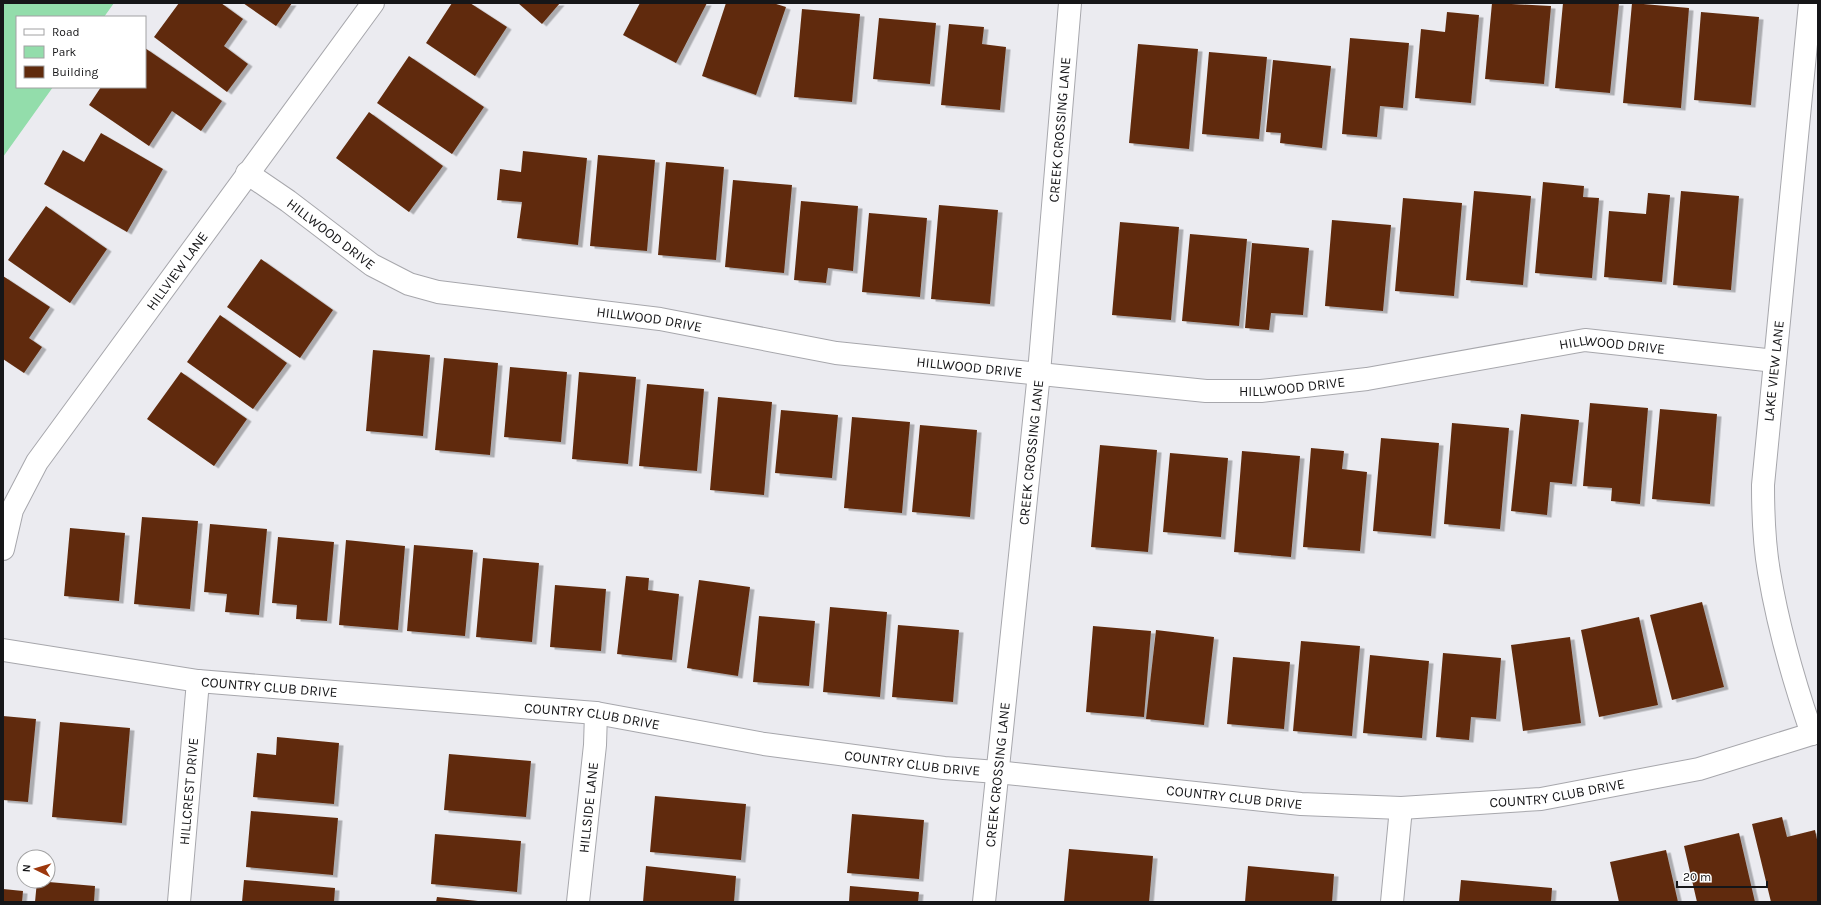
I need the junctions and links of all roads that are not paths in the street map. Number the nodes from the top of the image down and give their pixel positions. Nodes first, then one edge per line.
1 (372, 3) edge
2 (1070, 3) edge
3 (1810, 3) edge
4 (247, 173) junction
5 (1775, 361) junction
6 (1039, 373) junction
7 (3, 550) edge
8 (3, 650) edge
9 (198, 681) junction
10 (596, 713) junction
11 (1815, 733) edge
12 (997, 772) junction
13 (1401, 808) junction
14 (179, 902) edge
15 (578, 902) edge
16 (984, 902) edge
17 (1392, 902) edge

1 - 4 street, HILLVIEW LANE
2 - 6 street, CREEK CROSSING LANE
3 - 5 street, LAKE VIEW LANE
4 - 6 street, HILLWOOD DRIVE
4 - 7 street, HILLVIEW LANE
5 - 6 street, HILLWOOD DRIVE
5 - 11 street, LAKE VIEW LANE
6 - 12 street, CREEK CROSSING LANE
8 - 9 street, COUNTRY CLUB DRIVE
9 - 10 street, COUNTRY CLUB DRIVE
9 - 14 street, HILLCREST DRIVE
10 - 12 street, COUNTRY CLUB DRIVE
10 - 15 street, HILLSIDE LANE
11 - 13 street, COUNTRY CLUB DRIVE
12 - 13 street, COUNTRY CLUB DRIVE
12 - 16 street, CREEK CROSSING LANE
13 - 17 street

